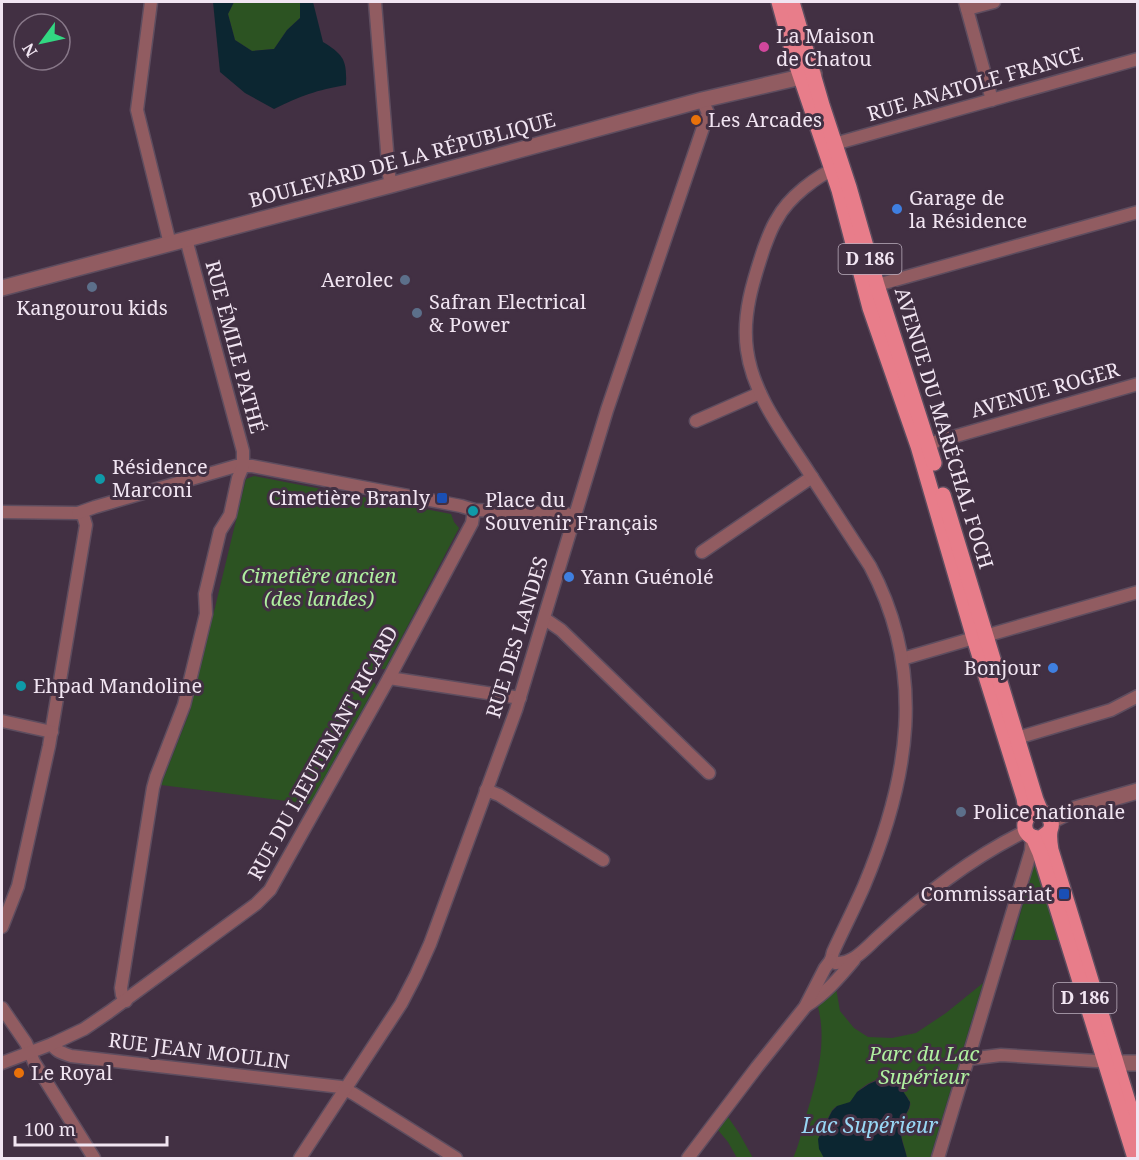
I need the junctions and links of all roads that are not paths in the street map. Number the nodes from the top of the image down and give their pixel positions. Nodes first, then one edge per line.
1 (151, 2) edge
2 (375, 2) edge
3 (780, 2) edge
4 (792, 2) edge
5 (993, 2) edge
6 (966, 5) edge
7 (1137, 59) edge
8 (807, 76) junction
9 (702, 100) junction
10 (992, 100) junction
11 (830, 145) junction
12 (837, 168) junction
13 (392, 185) junction
14 (1137, 212) edge
15 (186, 239) junction
16 (170, 244) junction
17 (871, 287) junction
18 (2, 288) edge
19 (1137, 384) edge
20 (760, 393) junction
21 (696, 421) dead end
22 (923, 445) junction
23 (243, 466) junction
24 (812, 477) junction
25 (474, 510) junction
26 (2, 512) edge
27 (78, 513) junction
28 (574, 517) junction
29 (702, 552) dead end
30 (1137, 592) edge
31 (545, 619) junction
32 (980, 637) junction
33 (902, 659) junction
34 (389, 678) junction
35 (1137, 696) edge
36 (520, 698) junction
37 (2, 721) edge
38 (52, 732) junction
39 (1017, 738) junction
40 (709, 773) dead end
41 (486, 790) junction
42 (1137, 791) edge
43 (1037, 827) junction
44 (603, 860) dead end
45 (2, 927) edge
46 (858, 955) junction
47 (833, 962) junction
48 (838, 980) junction
49 (126, 1000) junction
50 (805, 1007) junction
51 (2, 1008) edge
52 (52, 1044) junction
53 (30, 1052) junction
54 (968, 1059) junction
55 (1111, 1062) junction
56 (2, 1063) edge
57 (1137, 1063) edge
58 (345, 1089) junction
59 (1137, 1134) edge
60 (94, 1158) edge
61 (300, 1158) edge
62 (456, 1158) edge
63 (688, 1158) edge
64 (938, 1158) edge
65 (1135, 1158) edge

1 - 16 street
2 - 13 street
3 - 8 main road, D 186
4 - 8 main road, D 186
5 - 6 street
6 - 10 street
7 - 10 street, RUE ANATOLE FRANCE
8 - 9 street, BOULEVARD DE LA RÉPUBLIQUE
8 - 11 main road, D 186
8 - 11 main road, D 186
9 - 13 street, BOULEVARD DE LA RÉPUBLIQUE
9 - 28 street, RUE DES LANDES
10 - 11 street, RUE ANATOLE FRANCE
11 - 12 main road, D 186
12 - 17 main road, D 186
12 - 20 street
13 - 15 street, BOULEVARD DE LA RÉPUBLIQUE
14 - 17 street
15 - 16 street, BOULEVARD DE LA RÉPUBLIQUE
15 - 23 street, RUE ÉMILE PATHÉ
16 - 18 street, BOULEVARD DE LA RÉPUBLIQUE
17 - 22 main road, D 186
19 - 22 street, AVENUE ROGER
20 - 21 street
20 - 24 street
22 - 32 main road, D 186
23 - 25 street
23 - 27 street
23 - 49 street
24 - 29 street
24 - 33 street
25 - 28 street
25 - 34 street, RUE DU LIEUTENANT RICARD
26 - 27 street
27 - 38 street
28 - 31 street, RUE DES LANDES
30 - 32 street
31 - 36 street, RUE DES LANDES
31 - 40 street
32 - 33 street
32 - 39 main road, D 186
32 - 43 main road, D 186
33 - 47 street
34 - 36 street
34 - 49 street, RUE DU LIEUTENANT RICARD
35 - 39 street
36 - 41 street, RUE DES LANDES
37 - 38 street
38 - 45 street
39 - 43 main road, D 186
41 - 44 street
41 - 58 street, RUE DES LANDES
42 - 43 street
43 - 46 street
43 - 54 street
43 - 55 main road, D 186
46 - 47 street
46 - 48 street
47 - 48 street
47 - 50 street
48 - 50 street
49 - 52 street, RUE DU LIEUTENANT RICARD
50 - 63 street
51 - 53 street
52 - 53 street, RUE DU LIEUTENANT RICARD
52 - 58 street, RUE JEAN MOULIN
53 - 56 street, RUE DU LIEUTENANT RICARD
53 - 60 street
54 - 55 street
54 - 64 street
55 - 57 street
55 - 59 main road, D 186
55 - 65 main road, D 186
58 - 61 street, RUE DES LANDES
58 - 62 street

